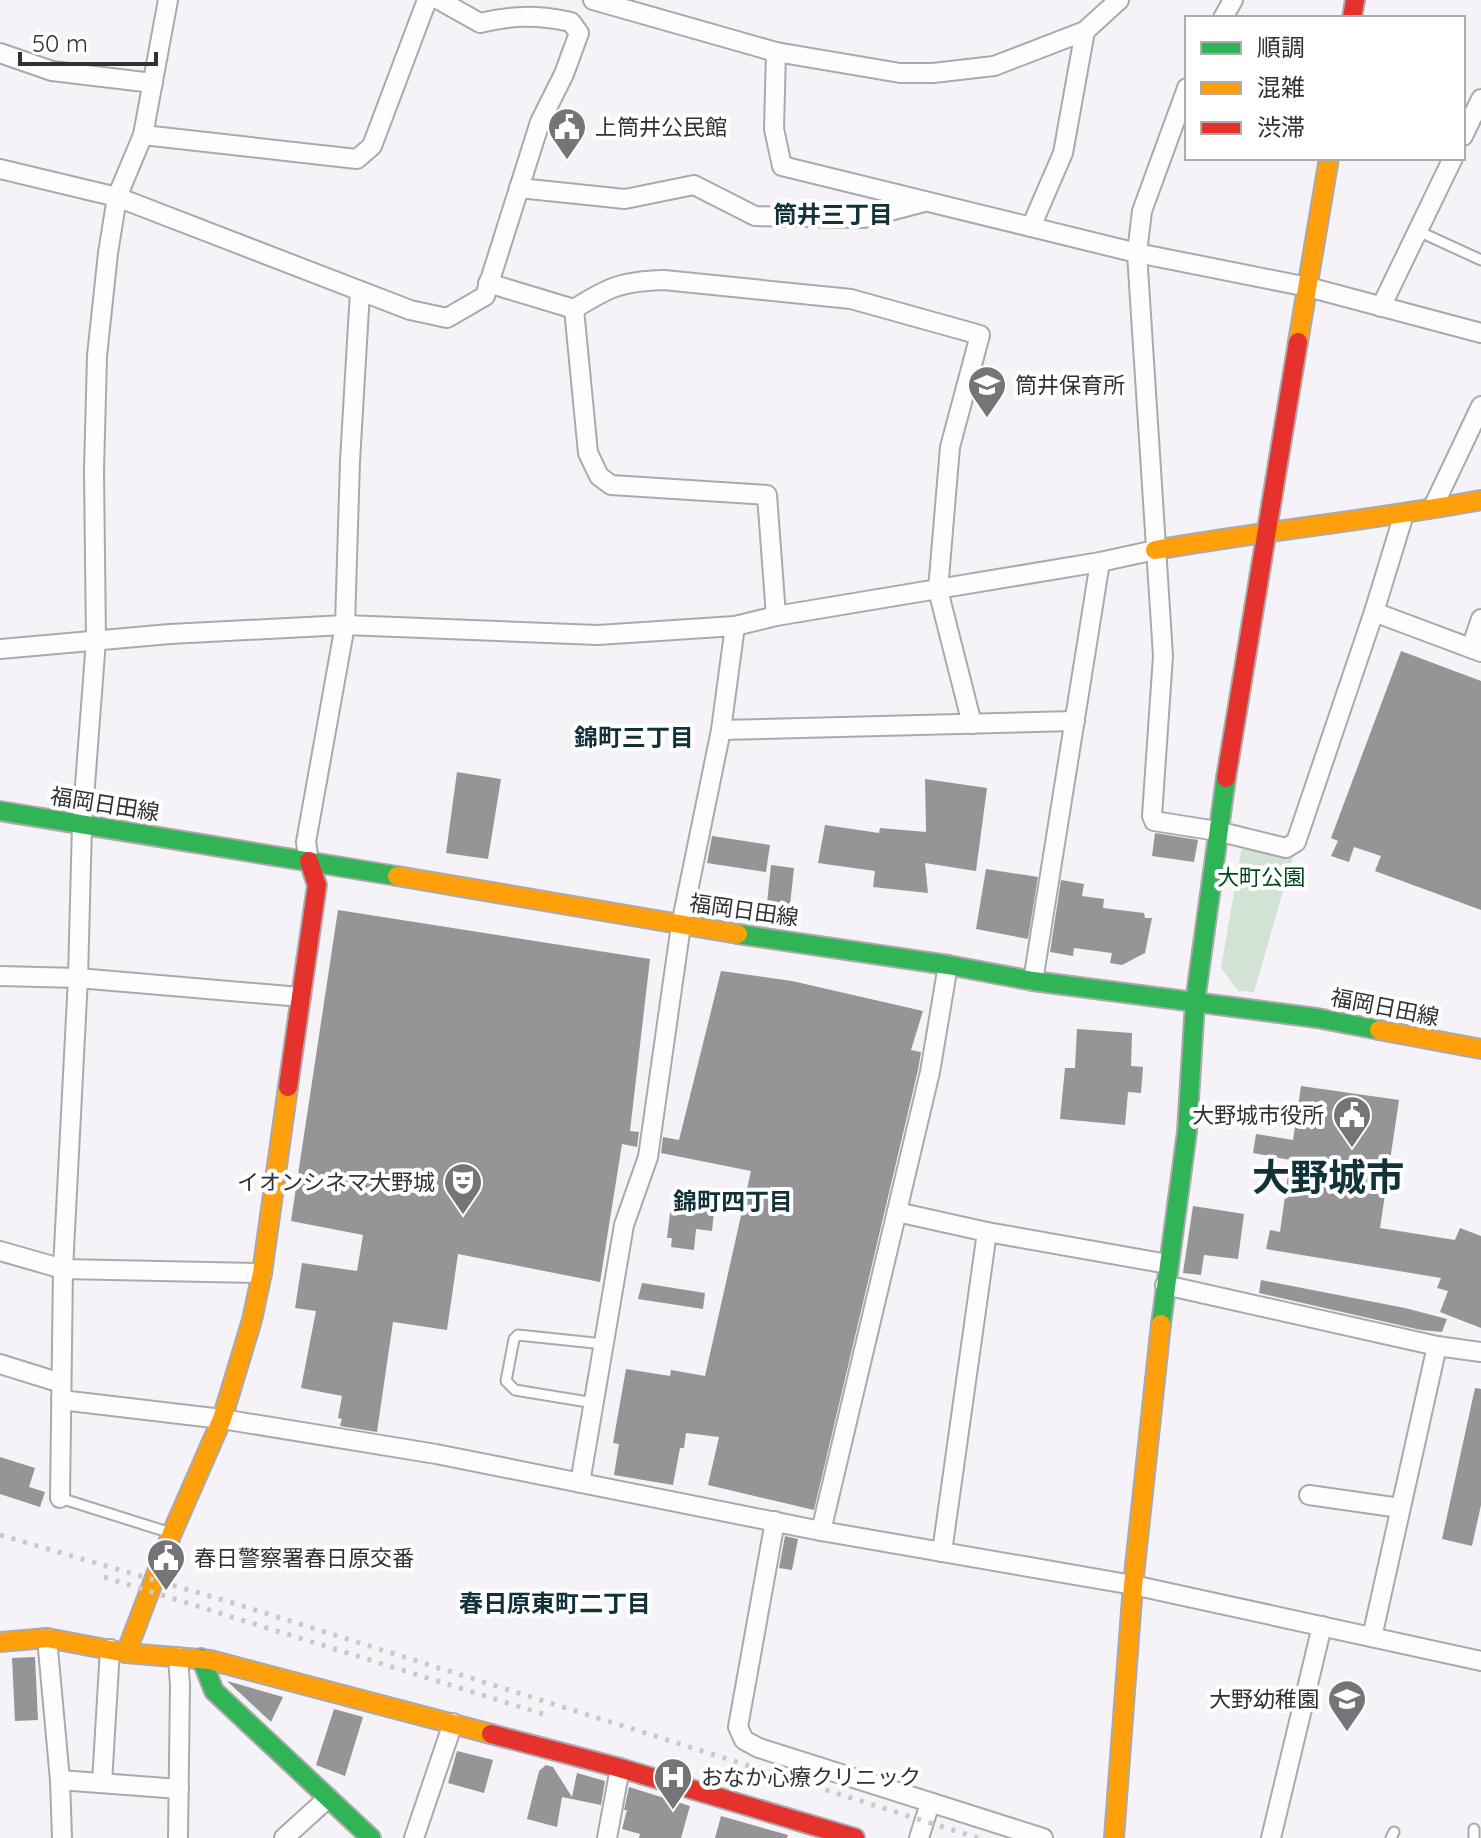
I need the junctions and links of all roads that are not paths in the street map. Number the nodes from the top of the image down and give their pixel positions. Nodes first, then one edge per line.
1 (168, 0) edge
2 (427, 0) edge
3 (439, 0) edge
4 (584, 0) edge
5 (593, 0) edge
6 (1119, 0) edge
7 (571, 22) junction
8 (1085, 31) junction
9 (776, 52) junction
10 (0, 53) edge
11 (153, 83) junction
12 (1185, 93) edge
13 (1481, 99) edge
14 (1465, 132) edge
15 (143, 135) junction
16 (1329, 160) edge
17 (1452, 160) edge
18 (0, 169) edge
19 (519, 188) junction
20 (117, 197) junction
21 (927, 201) junction
22 (1031, 227) junction
23 (1418, 231) junction
24 (1137, 253) junction
25 (1481, 260) edge
26 (488, 283) junction
27 (1308, 287) junction
28 (360, 291) junction
29 (1381, 307) junction
30 (574, 309) junction
31 (1481, 333) edge
32 (1481, 406) edge
33 (1481, 500) edge
34 (1433, 507) junction
35 (1404, 514) junction
36 (1266, 531) junction
37 (1155, 550) junction
38 (1100, 562) junction
39 (938, 590) junction
40 (1374, 612) junction
41 (776, 616) junction
42 (1481, 619) edge
43 (345, 625) junction
44 (735, 626) junction
45 (96, 640) junction
46 (0, 649) edge
47 (1476, 650) edge
48 (1075, 721) junction
49 (972, 724) junction
50 (721, 730) junction
51 (0, 811) edge
52 (82, 825) junction
53 (1217, 831) junction
54 (309, 861) junction
55 (681, 925) junction
56 (948, 965) junction
57 (0, 976) edge
58 (78, 978) junction
59 (1033, 981) junction
60 (301, 997) junction
61 (1195, 1002) junction
62 (1481, 1049) edge
63 (897, 1212) junction
64 (987, 1232) junction
65 (0, 1251) edge
66 (1168, 1264) junction
67 (63, 1269) junction
68 (262, 1273) junction
69 (1165, 1285) junction
70 (604, 1344) junction
71 (1437, 1346) junction
72 (1481, 1352) edge
73 (0, 1364) edge
74 (61, 1391) junction
75 (594, 1403) junction
76 (222, 1419) junction
77 (580, 1483) junction
78 (1309, 1495) dead end
79 (60, 1498) joint
80 (1400, 1508) junction
81 (775, 1521) junction
82 (821, 1531) junction
83 (172, 1533) junction
84 (942, 1552) junction
85 (1133, 1585) junction
86 (1322, 1626) junction
87 (1372, 1637) junction
88 (47, 1638) junction
89 (0, 1642) edge
90 (118, 1651) junction
91 (178, 1657) junction
92 (201, 1658) junction
93 (1481, 1661) edge
94 (453, 1723) junction
95 (620, 1768) junction
96 (60, 1780) junction
97 (102, 1783) junction
98 (179, 1789) junction
99 (328, 1798) junction
100 (930, 1803) junction
101 (62, 1838) edge
102 (178, 1838) edge
103 (284, 1838) edge
104 (371, 1838) edge
105 (414, 1838) edge
106 (607, 1838) edge
107 (855, 1838) edge
108 (919, 1838) edge
109 (1043, 1838) edge
110 (1114, 1838) edge
111 (1271, 1838) edge

1 - 11 street
2 - 15 street
3 - 7 street
4 - 7 street
5 - 9 street
6 - 8 street
7 - 19 street
8 - 9 street
8 - 22 street
9 - 21 street
10 - 11 street
11 - 15 street
12 - 24 street
13 - 14 street
15 - 20 street
16 - 27 street
17 - 23 street
18 - 20 street
19 - 21 street
19 - 26 street
20 - 28 street
20 - 45 street
21 - 22 street
22 - 24 street
23 - 25 lane
23 - 29 street
24 - 27 street
24 - 37 street
26 - 28 street
26 - 30 street
27 - 29 street
27 - 36 street
28 - 43 street
29 - 31 street
30 - 39 street
30 - 41 street
32 - 34 street
33 - 34 street
34 - 35 street
35 - 36 street
35 - 40 street
36 - 37 street
36 - 53 street
37 - 38 street
37 - 53 street
38 - 39 street
38 - 48 street
39 - 41 street
39 - 49 street
40 - 47 street
40 - 53 street
41 - 44 street
42 - 47 street
43 - 44 street
43 - 45 street
43 - 54 street
44 - 50 street
45 - 46 street
45 - 52 street
48 - 49 street
48 - 59 street
49 - 50 street
50 - 55 street
51 - 52 street, 福岡日田線
52 - 54 street, 福岡日田線
52 - 58 street
53 - 61 street
54 - 55 street, 福岡日田線
54 - 60 street
55 - 56 street, 福岡日田線
55 - 70 street
56 - 59 street, 福岡日田線
56 - 63 street
57 - 58 street
58 - 60 street
58 - 67 street
59 - 61 street, 福岡日田線
60 - 68 street
61 - 62 street, 福岡日田線
61 - 66 street
63 - 64 street
63 - 82 street
64 - 66 street
64 - 84 street
65 - 67 street
66 - 69 street
67 - 68 street
67 - 74 street
68 - 76 street
69 - 71 street
69 - 85 street
70 - 75 street
70 - 75 lane
71 - 72 street
71 - 80 street
73 - 74 street
74 - 76 street
74 - 79 street
75 - 77 street
76 - 77 street
76 - 83 street
77 - 81 street
78 - 80 street
79 - 83 lane
80 - 87 street
81 - 82 street
81 - 100 street
82 - 84 street
83 - 90 street
84 - 85 street
85 - 86 street
85 - 110 street
86 - 87 street
86 - 111 street
87 - 93 street
88 - 89 street
88 - 90 street
88 - 96 street
90 - 91 street
90 - 97 street
91 - 92 street
91 - 98 street
92 - 94 street
92 - 99 street
94 - 95 street
94 - 105 street
95 - 106 street
95 - 107 street
96 - 97 street
96 - 101 street
97 - 98 street
98 - 102 street
99 - 103 street
99 - 104 street
100 - 108 street
100 - 109 street

